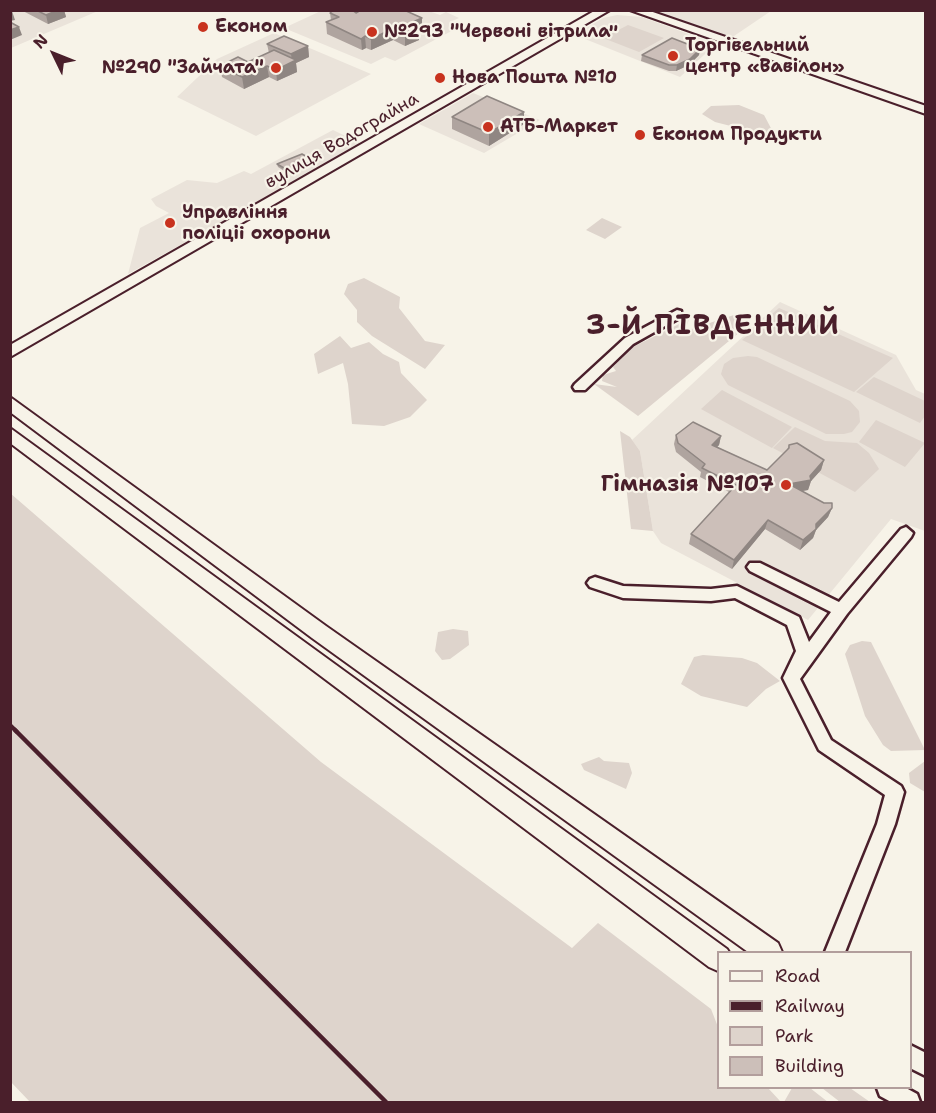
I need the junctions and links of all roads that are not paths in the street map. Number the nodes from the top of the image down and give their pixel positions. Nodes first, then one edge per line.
1 (616, 11) edge
2 (624, 11) edge
3 (638, 11) edge
4 (600, 12) edge
5 (926, 110) edge
6 (677, 314) dead end
7 (10, 352) edge
8 (580, 387) dead end
9 (10, 403) edge
10 (10, 434) edge
11 (906, 533) dead end
12 (755, 567) dead end
13 (595, 584) dead end
14 (841, 610) junction
15 (791, 678) junction
16 (768, 951) edge
17 (835, 951) edge
18 (717, 957) edge
19 (912, 1056) edge
20 (926, 1066) edge
21 (890, 1089) edge
22 (909, 1102) edge

1 - 4 street, вулиця Водограйна
2 - 3 street
3 - 5 street
4 - 7 street, вулиця Водограйна
6 - 8 street
9 - 16 street
10 - 18 street
11 - 14 street
12 - 14 street
13 - 15 street
14 - 15 street
15 - 17 street
19 - 20 street
21 - 22 street

